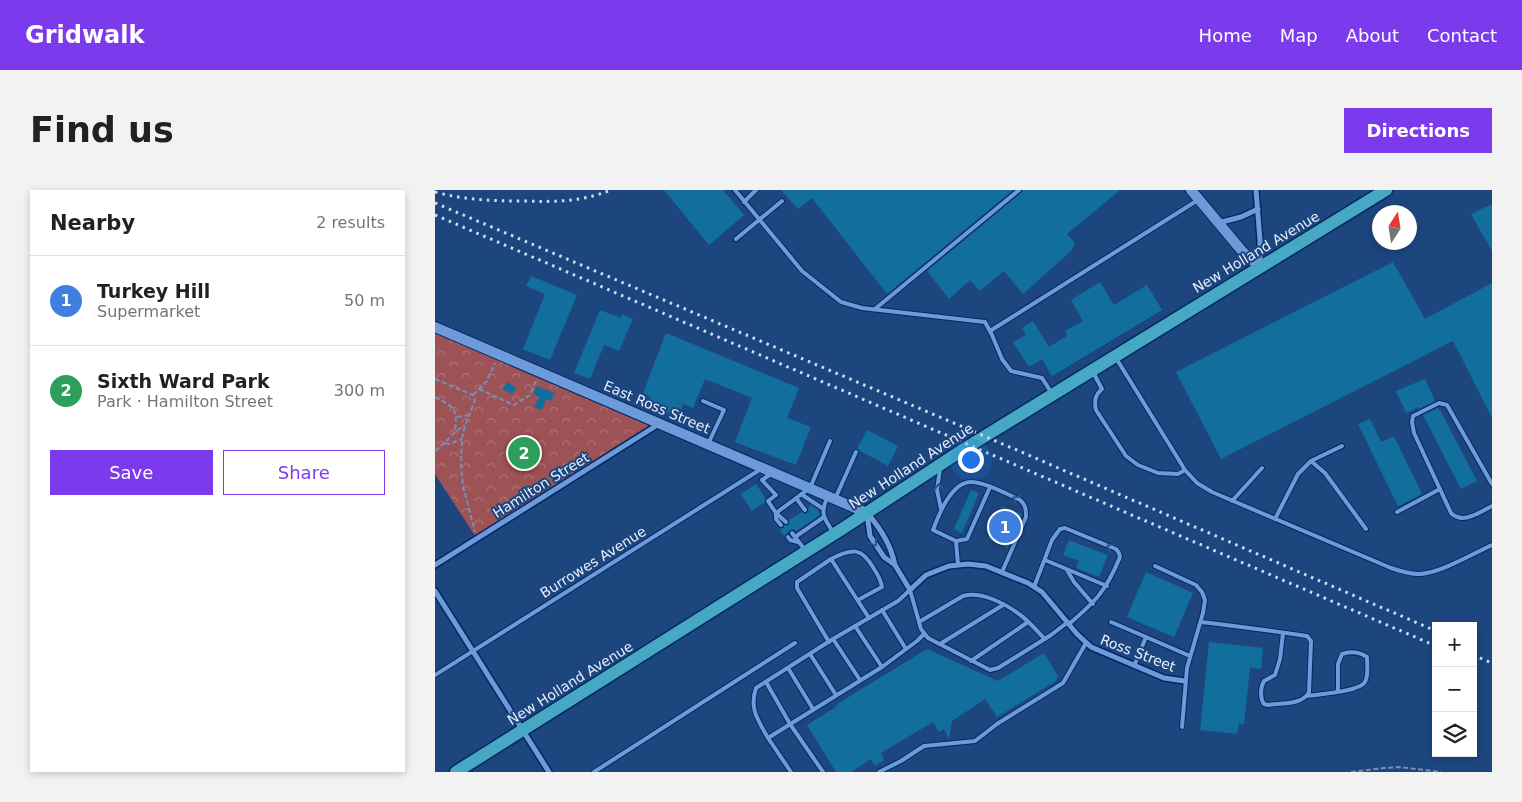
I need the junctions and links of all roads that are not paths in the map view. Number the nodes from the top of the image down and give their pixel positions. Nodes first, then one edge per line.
1 (735, 190) edge
2 (756, 190) edge
3 (1019, 190) edge
4 (1191, 190) edge
5 (1256, 190) edge
6 (1386, 190) edge
7 (1199, 200) junction
8 (782, 201) dead end
9 (744, 202) junction
10 (1258, 209) junction
11 (759, 220) junction
12 (1218, 223) junction
13 (736, 240) dead end
14 (1259, 267) junction
15 (875, 309) junction
16 (435, 326) edge
17 (990, 331) junction
18 (1114, 356) junction
19 (1091, 370) junction
20 (1052, 394) junction
21 (703, 401) dead end
22 (660, 424) junction
23 (830, 441) dead end
24 (708, 444) junction
25 (1342, 446) dead end
26 (856, 452) dead end
27 (1311, 461) junction
28 (940, 464) junction
29 (1262, 468) dead end
30 (768, 470) junction
31 (1185, 470) junction
32 (1492, 484) edge
33 (990, 487) junction
34 (1440, 489) junction
35 (805, 491) junction
36 (796, 498) junction
37 (831, 498) junction
38 (1232, 501) junction
39 (1492, 506) edge
40 (823, 508) junction
41 (941, 509) junction
42 (805, 510) dead end
43 (1397, 512) dead end
44 (776, 513) junction
45 (867, 513) junction
46 (824, 517) junction
47 (1275, 519) junction
48 (786, 522) dead end
49 (781, 525) dead end
50 (1366, 529) dead end
51 (835, 534) junction
52 (787, 537) dead end
53 (795, 537) junction
54 (956, 541) junction
55 (1492, 545) edge
56 (807, 551) junction
57 (831, 559) junction
58 (1045, 560) junction
59 (957, 564) junction
60 (435, 565) edge
61 (895, 565) junction
62 (1155, 566) dead end
63 (1066, 569) junction
64 (1002, 572) junction
65 (1107, 586) junction
66 (1034, 587) junction
67 (910, 590) junction
68 (435, 591) edge
69 (858, 600) junction
70 (1093, 604) junction
71 (1003, 605) junction
72 (882, 610) junction
73 (869, 618) junction
74 (919, 622) junction
75 (1028, 622) junction
76 (1111, 622) dead end
77 (1201, 622) junction
78 (1068, 624) junction
79 (855, 626) junction
80 (1283, 633) junction
81 (924, 634) junction
82 (1146, 637) junction
83 (1045, 639) junction
84 (831, 641) junction
85 (795, 643) dead end
86 (1086, 643) junction
87 (940, 644) junction
88 (906, 649) junction
89 (473, 651) junction
90 (810, 654) junction
91 (1190, 656) junction
92 (971, 660) junction
93 (1134, 666) junction
94 (882, 667) junction
95 (788, 668) junction
96 (435, 675) edge
97 (860, 680) junction
98 (1185, 681) junction
99 (766, 682) junction
100 (1338, 691) junction
101 (836, 695) junction
102 (1307, 696) junction
103 (813, 709) junction
104 (790, 724) junction
105 (1182, 727) dead end
106 (523, 730) junction
107 (768, 738) junction
108 (456, 772) edge
109 (549, 772) edge
110 (594, 772) edge
111 (791, 772) edge
112 (823, 772) edge
113 (879, 772) edge

1 - 9 lane
2 - 9 lane
3 - 15 lane
4 - 7 street
5 - 10 street
6 - 14 main road, New Holland Avenue
7 - 12 street
7 - 17 lane
8 - 11 lane
9 - 11 lane
10 - 12 street
10 - 14 street
11 - 13 lane
11 - 15 lane
12 - 14 street
14 - 18 main road, New Holland Avenue
15 - 17 lane
16 - 22 street, East Ross Street
17 - 20 lane
18 - 19 main road, New Holland Avenue
18 - 31 lane
19 - 20 main road, New Holland Avenue
19 - 31 lane
20 - 28 main road, New Holland Avenue
21 - 24 lane
22 - 24 street, East Ross Street
22 - 60 street, Hamilton Street
23 - 35 lane
24 - 30 street, East Ross Street
25 - 27 lane
26 - 37 lane
27 - 47 lane
27 - 50 lane
41 -> 28 lane
28 - 45 main road, New Holland Avenue
29 - 38 lane
30 - 35 street, East Ross Street
30 - 44 lane
30 - 89 lane, Burrowes Avenue
31 - 38 lane
32 - 34 lane
33 - 41 lane
33 - 54 lane
64 -> 33 lane
34 - 39 lane
34 - 43 lane
35 - 36 lane
35 - 37 street, East Ross Street
35 - 40 lane
36 - 42 lane
36 - 44 lane
37 - 40 lane
37 - 45 street, East Ross Street
38 - 47 lane
40 - 46 lane
41 - 54 lane
44 - 48 lane
44 - 49 lane
45 - 51 main road, New Holland Avenue
45 - 61 street
45 -> 61 street
46 - 51 lane
46 - 53 lane
47 - 55 lane
51 - 56 main road, New Holland Avenue
52 - 53 lane
53 - 56 lane
54 - 59 lane
56 - 106 main road, New Holland Avenue
57 - 69 lane
57 - 69 lane
57 - 84 lane
58 - 63 lane
65 -> 58 lane
58 - 66 lane
59 - 64 street, Ross Street
59 - 67 street, Ross Street
61 - 67 street
62 - 77 lane
63 - 65 lane
63 - 70 lane
64 - 66 street, Ross Street
65 - 70 lane
66 - 78 street, Ross Street
67 - 72 lane
67 - 74 lane
68 - 89 street
69 - 73 lane
70 - 78 lane
71 - 74 lane
71 - 75 lane
71 - 87 lane
72 - 73 lane
72 - 88 lane
73 - 79 lane
74 - 81 lane
75 - 83 lane
75 - 92 lane
76 - 82 lane
77 - 80 lane
77 - 91 lane
78 - 83 lane
78 - 86 street, Ross Street
79 - 84 lane
79 - 94 lane
80 - 102 lane
80 - 102 lane
81 - 87 lane
81 - 88 lane
82 - 91 lane
82 - 93 lane
83 - 92 lane
84 - 90 lane
84 - 97 lane
85 - 110 lane
86 - 93 street, Ross Street
86 - 113 lane
87 - 92 lane
88 - 94 lane
89 - 96 lane, Burrowes Avenue
89 - 106 street
90 - 95 lane
90 - 101 lane
91 - 98 lane
93 - 98 street, Ross Street
94 - 97 lane
95 - 99 lane
95 - 103 lane
97 - 101 lane
98 - 105 lane
99 - 104 lane
99 - 107 lane
100 - 100 lane
100 - 102 lane
101 - 103 lane
103 - 104 lane
104 - 107 lane
104 - 112 lane
106 - 108 main road, New Holland Avenue
106 - 109 street
107 - 111 lane

